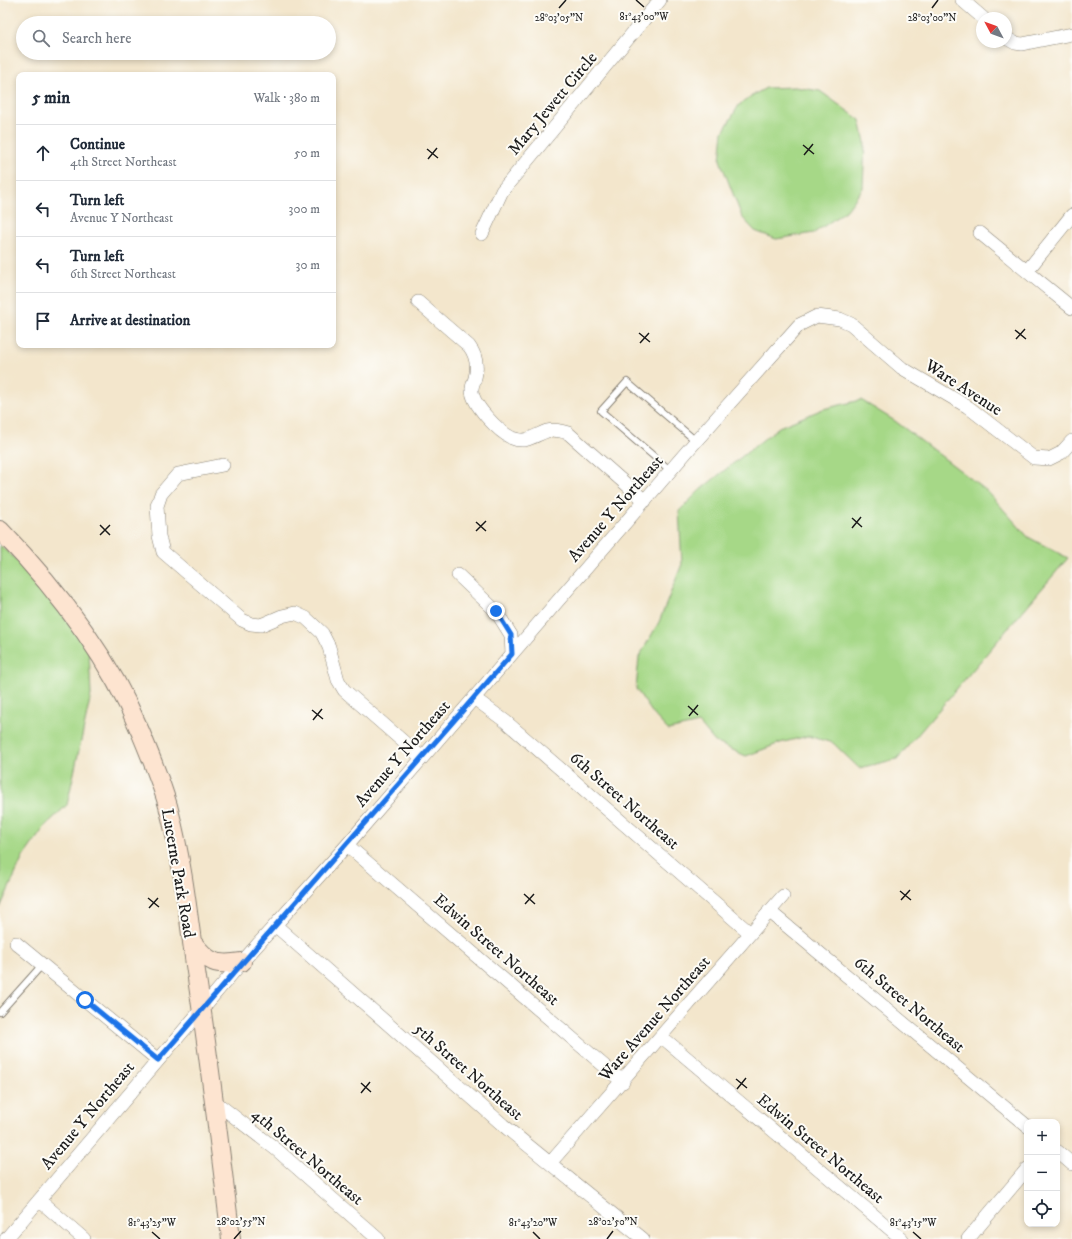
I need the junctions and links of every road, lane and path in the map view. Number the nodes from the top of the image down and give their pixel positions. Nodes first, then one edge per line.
1 (660, 0) edge
2 (962, 0) edge
3 (976, 12) edge
4 (1072, 34) edge
5 (1012, 41) edge
6 (1072, 215) edge
7 (980, 233) dead end
8 (482, 234) dead end
9 (1027, 271) junction
10 (418, 302) dead end
11 (1072, 308) edge
12 (840, 319) joint
13 (1072, 441) edge
14 (696, 442) junction
15 (223, 465) dead end
16 (671, 471) junction
17 (645, 501) junction
18 (0, 530) edge
19 (458, 575) dead end
20 (512, 654) junction
21 (474, 698) junction
22 (421, 758) junction
23 (347, 844) junction
24 (783, 896) dead end
25 (769, 911) junction
26 (275, 925) junction
27 (750, 933) junction
28 (192, 942) junction
29 (16, 943) dead end
30 (242, 962) junction
31 (42, 965) junction
32 (202, 1009) junction
33 (0, 1012) edge
34 (662, 1037) junction
35 (158, 1060) junction
36 (623, 1082) junction
37 (214, 1101) junction
38 (1024, 1124) edge
39 (1060, 1154) edge
40 (551, 1162) junction
41 (1072, 1164) edge
42 (1024, 1173) edge
43 (38, 1200) junction
44 (6, 1239) edge
45 (84, 1239) edge
46 (231, 1239) edge
47 (378, 1239) edge
48 (643, 1239) edge
49 (902, 1239) edge
50 (968, 1239) edge

1 - 8 street, Mary Jewett Circle
2 - 3 street
4 - 5 street
6 - 9 street
7 - 9 street
9 - 11 street
10 - 17 street
12 - 13 street, Ware Avenue
12 - 14 street, Avenue Y Northeast
14 - 16 street, Avenue Y Northeast
14 - 16 lane
15 - 22 street
16 - 17 street, Avenue Y Northeast
17 - 20 street, Avenue Y Northeast
18 - 28 main road, Lucerne Park Road
19 - 20 street
20 - 21 street, Avenue Y Northeast
21 - 22 street, Avenue Y Northeast
21 - 27 street, 6th Street Northeast
22 - 23 street, Avenue Y Northeast
23 - 26 street, Avenue Y Northeast
23 - 36 street, Edwin Street Northeast
24 - 25 street, Ware Avenue Northeast
25 - 27 street, Ware Avenue Northeast
25 - 38 street, 6th Street Northeast
26 - 30 street, Avenue Y Northeast
26 - 40 street, 5th Street Northeast
27 - 34 street, Ware Avenue Northeast
28 - 30 main road
28 - 32 main road, Lucerne Park Road
29 - 31 street
30 - 32 street, Avenue Y Northeast
31 - 33 lane
31 - 35 street
32 - 35 street, Avenue Y Northeast
32 - 37 main road, Lucerne Park Road
34 - 36 street, Ware Avenue Northeast
34 - 49 street, Edwin Street Northeast
35 - 43 street, Avenue Y Northeast
36 - 40 street, Ware Avenue Northeast
37 - 46 main road, Lucerne Park Road
37 - 47 street, 4th Street Northeast
39 - 41 street
40 - 48 street, 5th Street Northeast
42 - 50 street
43 - 44 street, Avenue Y Northeast
43 - 45 street

